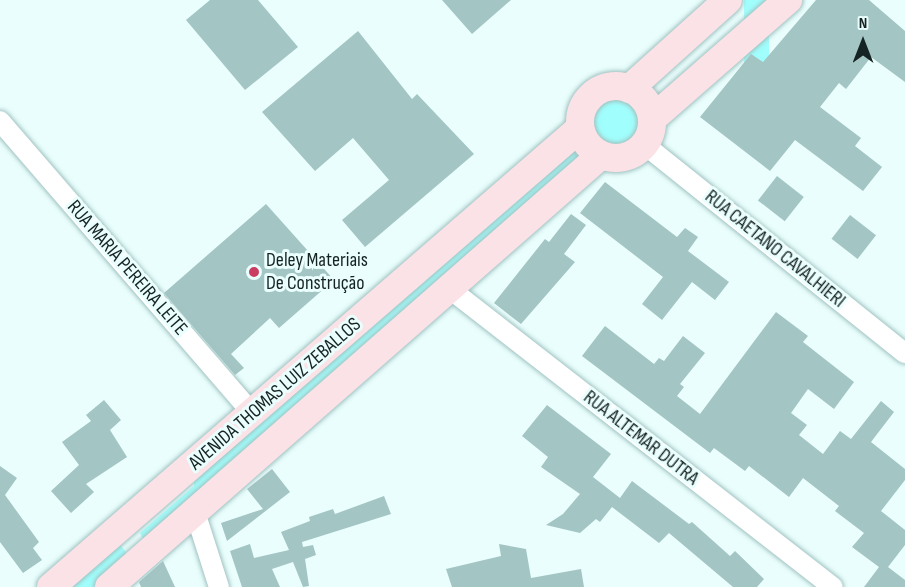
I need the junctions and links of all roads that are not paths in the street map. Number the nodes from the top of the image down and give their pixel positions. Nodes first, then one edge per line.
1 (728, 0) edge
2 (788, 0) edge
3 (629, 89) junction
4 (0, 122) edge
5 (579, 129) junction
6 (648, 132) junction
7 (600, 156) junction
8 (450, 289) junction
9 (905, 353) edge
10 (253, 414) junction
11 (195, 512) junction
12 (122, 526) junction
13 (143, 558) junction
14 (51, 587) edge
15 (110, 587) edge
16 (219, 587) edge
17 (833, 587) edge

1 - 3 main road
2 - 6 main road
3 - 5 main road
3 - 6 main road
4 - 10 street, RUA MARIA PEREIRA LEITE
5 - 7 main road
5 - 10 main road, AVENIDA THOMAS LUIZ ZEBALLOS
6 - 7 main road
6 - 9 street, RUA CAETANO CAVALHIERI
7 - 8 main road, AVENIDA THOMAS LUIZ ZEBALLOS
8 - 11 main road, AVENIDA THOMAS LUIZ ZEBALLOS
8 - 17 street, RUA ALTEMAR DUTRA
10 - 12 main road, AVENIDA THOMAS LUIZ ZEBALLOS
11 - 13 main road, AVENIDA THOMAS LUIZ ZEBALLOS
11 - 16 street
12 - 13 main road
12 - 14 main road, AVENIDA THOMAS LUIZ ZEBALLOS
13 - 15 main road, AVENIDA THOMAS LUIZ ZEBALLOS

